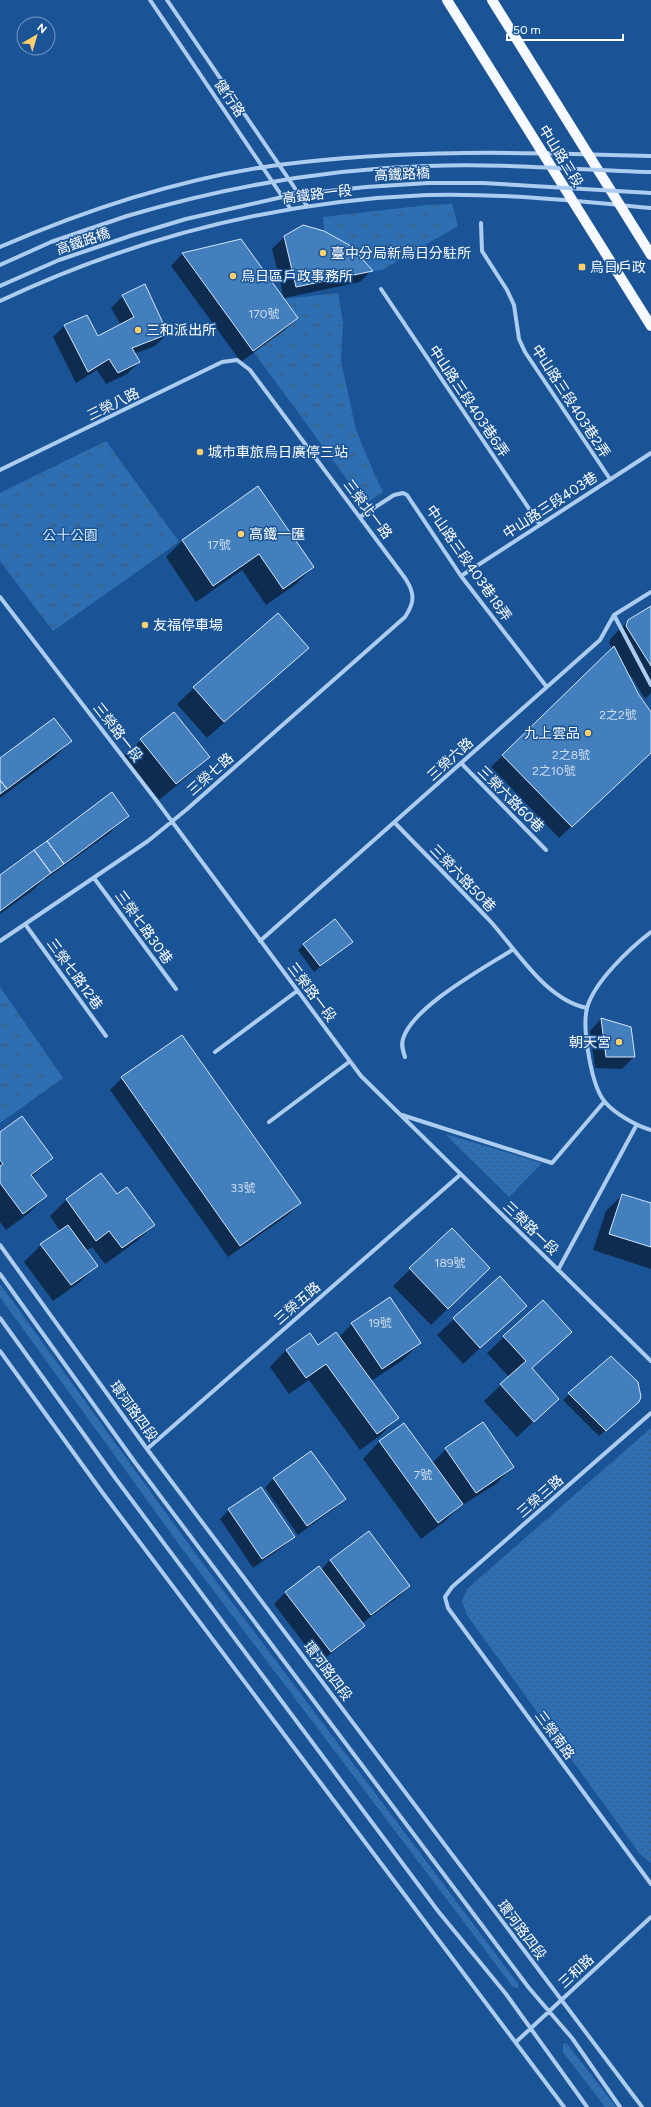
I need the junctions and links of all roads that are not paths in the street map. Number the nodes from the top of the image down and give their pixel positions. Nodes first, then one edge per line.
1 (150, 0) edge
2 (167, 0) edge
3 (447, 0) edge
4 (492, 0) edge
5 (543, 153) junction
6 (588, 154) junction
7 (651, 156) edge
8 (279, 165) junction
9 (263, 167) junction
10 (651, 172) edge
11 (651, 193) edge
12 (573, 202) junction
13 (619, 205) junction
14 (307, 206) junction
15 (290, 208) junction
16 (651, 208) edge
17 (481, 223) dead end
18 (0, 247) edge
19 (651, 255) edge
20 (0, 265) edge
21 (0, 286) edge
22 (381, 289) dead end
23 (0, 301) edge
24 (651, 326) edge
25 (237, 360) joint
26 (651, 453) edge
27 (0, 470) edge
28 (610, 478) junction
29 (360, 517) junction
30 (540, 525) junction
31 (461, 576) junction
32 (651, 592) edge
33 (0, 597) edge
34 (414, 600) joint
35 (614, 616) junction
36 (651, 685) edge
37 (546, 686) junction
38 (461, 763) junction
39 (172, 822) junction
40 (395, 823) junction
41 (546, 850) dead end
42 (94, 878) junction
43 (25, 924) junction
44 (651, 932) edge
45 (0, 941) edge
46 (260, 941) junction
47 (512, 950) junction
48 (176, 989) dead end
49 (297, 991) junction
50 (587, 1008) junction
51 (106, 1036) dead end
52 (215, 1052) dead end
53 (405, 1057) dead end
54 (349, 1062) junction
55 (604, 1102) junction
56 (399, 1114) junction
57 (269, 1122) dead end
58 (636, 1126) junction
59 (651, 1130) edge
60 (461, 1174) junction
61 (0, 1245) edge
62 (558, 1270) junction
63 (0, 1274) edge
64 (0, 1318) edge
65 (0, 1351) edge
66 (651, 1361) edge
67 (651, 1413) edge
68 (147, 1449) junction
69 (445, 1597) joint
70 (651, 1884) edge
71 (651, 1917) edge
72 (561, 2000) junction
73 (549, 2011) junction
74 (530, 2029) junction
75 (516, 2042) junction
76 (564, 2107) edge
77 (587, 2107) edge
78 (620, 2107) edge
79 (642, 2107) edge

1 - 9 street, 健行路
2 - 8 street, 健行路
3 - 5 main road, 中山路三段
4 - 6 main road, 中山路三段
5 - 6 street
5 - 8 street
5 - 12 main road, 中山路三段
6 - 7 street
6 - 13 main road, 中山路三段
8 - 9 street
8 - 14 street, 健行路
9 - 15 street, 健行路
9 - 18 street
10 - 20 street, 高鐵路橋, bridge
11 - 21 street, 高鐵路橋, bridge
12 - 13 street, 高鐵路一段
12 - 14 street, 高鐵路一段
12 - 24 main road, 中山路三段
13 - 16 street, 高鐵路一段
13 - 19 main road, 中山路三段
14 - 15 street, 高鐵路一段
15 - 23 street, 高鐵路一段
17 - 28 street, 中山路三段403巷2弄
22 - 30 street, 中山路三段403巷6弄
25 - 27 street, 三榮八路
25 - 29 street, 三榮北一路
26 - 28 street, 中山路三段403巷
28 - 30 street, 中山路三段403巷
29 - 31 street, 中山路三段403巷18弄
29 - 34 street, 三榮北一路
30 - 31 street, 中山路三段403巷
31 - 37 street, 中山路三段403巷18弄
32 - 35 street, 三榮六路
33 - 39 street, 三榮路一段
34 - 39 street, 三榮七路
35 - 36 street
35 - 37 street, 三榮六路
37 - 38 street, 三榮六路
38 - 40 street, 三榮六路
38 - 41 street, 三榮六路60巷
39 - 42 street, 三榮七路
39 - 46 street, 三榮路一段
40 - 46 street, 三榮六路
40 - 47 street, 三榮六路50巷
42 - 43 street, 三榮七路
42 - 48 street, 三榮七路30巷
43 - 45 street, 三榮七路
43 - 51 street, 三榮七路12巷
44 - 50 street
46 - 49 street, 三榮路一段
47 - 50 street, 三榮六路50巷
47 - 53 street
49 - 52 street
49 - 54 street, 三榮路一段
50 - 55 street
54 - 56 street, 三榮路一段
54 - 57 street
55 - 56 street
55 - 58 street
56 - 60 street, 三榮路一段
58 - 59 street
58 - 62 street
60 - 62 street, 三榮路一段
60 - 68 street, 三榮五路
61 - 68 street, 環河路四段
62 - 66 street, 三榮路一段
63 - 73 street, 環河路四段
64 - 74 street
65 - 75 street
67 - 69 street, 三榮三路
68 - 72 street, 環河路四段
69 - 70 street, 三榮南路
71 - 72 street, 三和路
72 - 73 street, 三和路
72 - 79 street, 環河路四段
73 - 74 street, 三和路
73 - 78 street, 環河路四段
74 - 75 street, 三和路
74 - 77 street
75 - 76 street

